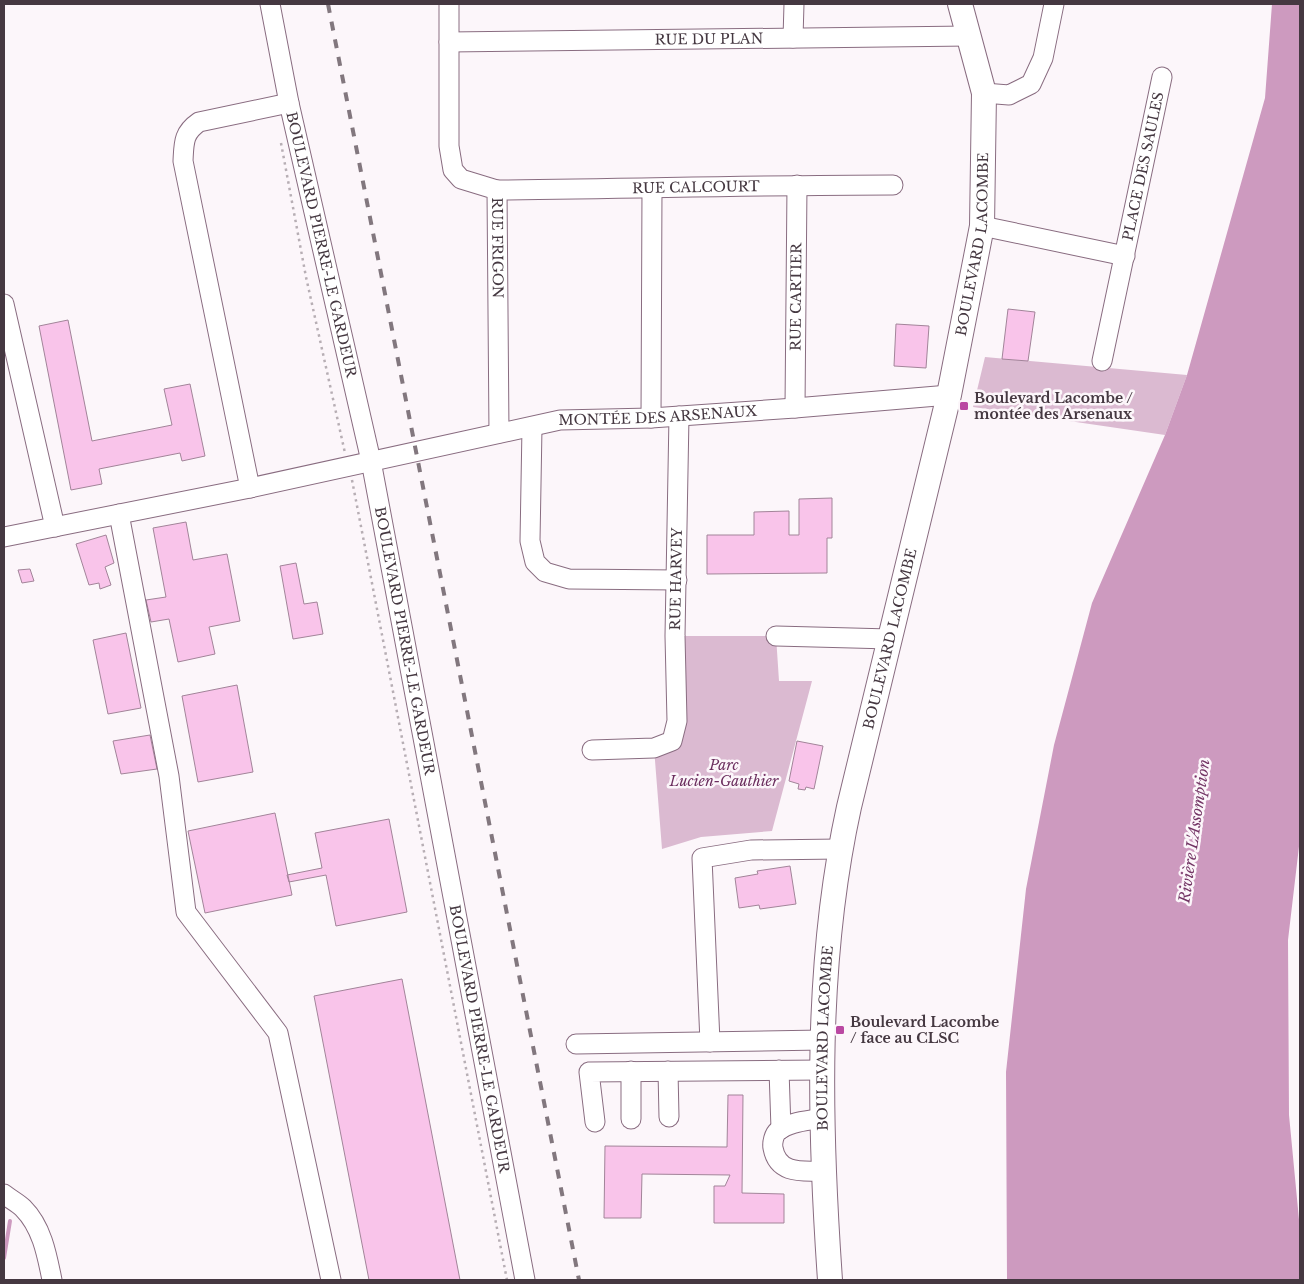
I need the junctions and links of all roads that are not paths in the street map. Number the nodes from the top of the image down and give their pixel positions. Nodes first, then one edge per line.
1 (270, 4) edge
2 (449, 4) edge
3 (794, 4) edge
4 (960, 4) edge
5 (1054, 4) edge
6 (970, 36) junction
7 (793, 38) junction
8 (449, 42) junction
9 (1162, 77) dead end
10 (984, 93) junction
11 (289, 103) junction
12 (797, 185) junction
13 (894, 185) dead end
14 (652, 189) junction
15 (497, 190) junction
16 (982, 226) junction
17 (1125, 256) junction
18 (4, 304) edge
19 (1102, 361) dead end
20 (949, 395) junction
21 (795, 408) junction
22 (679, 416) junction
23 (651, 418) junction
24 (532, 426) junction
25 (499, 433) junction
26 (371, 461) junction
27 (250, 488) junction
28 (119, 514) junction
29 (55, 527) junction
30 (4, 537) edge
31 (677, 580) junction
32 (776, 636) dead end
33 (890, 639) junction
34 (592, 750) dead end
35 (840, 849) junction
36 (823, 1040) junction
37 (710, 1042) junction
38 (576, 1044) dead end
39 (779, 1070) junction
40 (823, 1070) junction
41 (631, 1071) junction
42 (668, 1071) junction
43 (669, 1117) dead end
44 (823, 1118) junction
45 (631, 1119) dead end
46 (595, 1122) dead end
47 (782, 1129) junction
48 (824, 1171) junction
49 (4, 1194) edge
50 (52, 1280) edge
51 (331, 1280) edge
52 (525, 1280) edge
53 (830, 1280) edge

1 - 11 street, BOULEVARD PIERRE-LE GARDEUR
2 - 8 street, RUE FRIGON
3 - 7 street
4 - 6 main road, BOULEVARD LACOMBE
5 - 10 street
6 - 7 street, RUE DU PLAN
6 - 10 main road, BOULEVARD LACOMBE
7 - 8 street, RUE DU PLAN
8 - 15 street, RUE FRIGON
9 - 17 street, PLACE DES SAULES
10 - 16 main road, BOULEVARD LACOMBE
11 - 26 street, BOULEVARD PIERRE-LE GARDEUR
11 - 27 street
12 - 13 street, RUE CALCOURT
12 - 14 street, RUE CALCOURT
12 - 21 street, RUE CARTIER
14 - 15 street, RUE CALCOURT
14 - 23 street
15 - 25 street, RUE FRIGON
16 - 17 street, PLACE DES SAULES
16 - 20 main road, BOULEVARD LACOMBE
17 - 19 street, PLACE DES SAULES
18 - 29 street
20 - 21 street, MONTÉE DES ARSENAUX
20 - 33 main road, BOULEVARD LACOMBE
21 - 22 street, MONTÉE DES ARSENAUX
22 - 23 street, MONTÉE DES ARSENAUX
22 - 31 street, RUE HARVEY
23 - 24 street, MONTÉE DES ARSENAUX
24 - 25 street, MONTÉE DES ARSENAUX
24 - 31 street
25 - 26 street, MONTÉE DES ARSENAUX
26 - 27 street, MONTÉE DES ARSENAUX
26 - 52 street, BOULEVARD PIERRE-LE GARDEUR
27 - 28 street, MONTÉE DES ARSENAUX
28 - 29 street, MONTÉE DES ARSENAUX
28 - 51 street
29 - 30 street, MONTÉE DES ARSENAUX
31 - 34 street, RUE HARVEY
32 - 33 street
33 - 35 main road, BOULEVARD LACOMBE
35 - 36 main road, BOULEVARD LACOMBE
35 - 37 street
36 - 37 street
36 - 40 main road, BOULEVARD LACOMBE
37 - 38 street
39 - 40 street
39 - 42 street
39 - 47 street
40 - 44 main road, BOULEVARD LACOMBE
41 - 42 street
41 - 45 street
41 - 46 street
42 - 43 street
44 - 47 street
44 - 48 main road, BOULEVARD LACOMBE
47 - 48 street
48 - 53 main road, BOULEVARD LACOMBE
49 - 50 street

